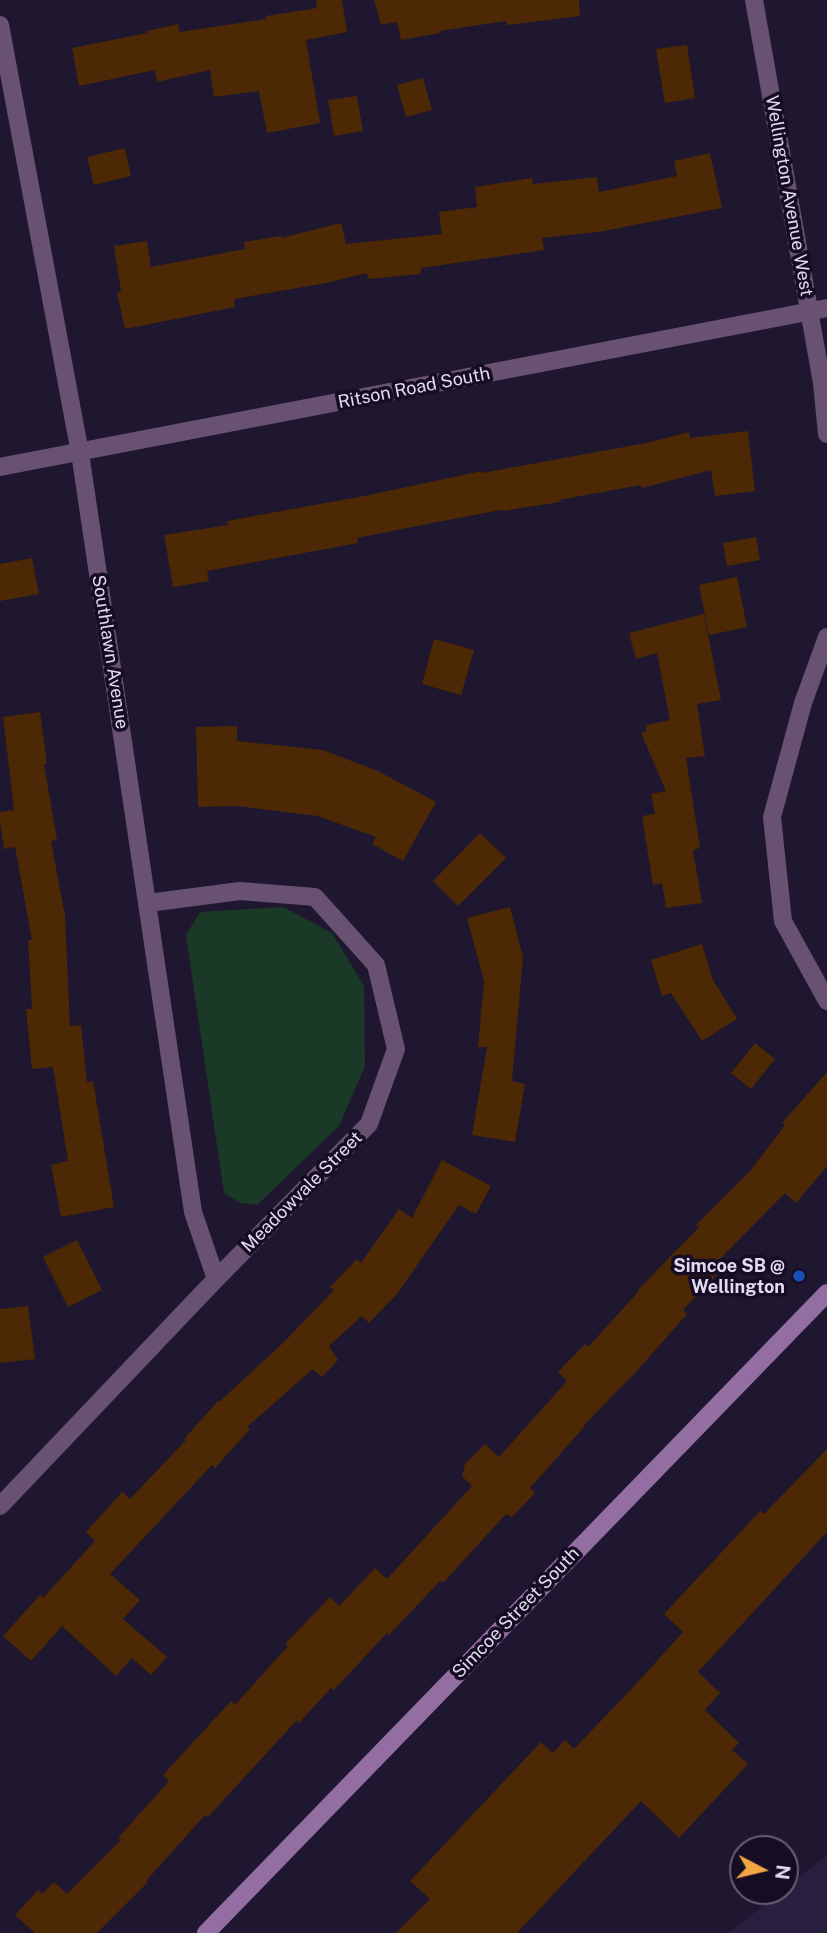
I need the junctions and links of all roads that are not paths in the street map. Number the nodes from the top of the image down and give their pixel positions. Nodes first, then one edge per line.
1 (754, 0) edge
2 (0, 25) edge
3 (818, 310) edge
4 (827, 435) edge
5 (80, 453) junction
6 (0, 467) edge
7 (827, 637) edge
8 (148, 902) junction
9 (827, 1001) edge
10 (216, 1279) junction
11 (827, 1293) edge
12 (0, 1506) edge
13 (206, 1933) edge

1 - 3 street, Wellington Avenue West
2 - 5 street, Southlawn Avenue
3 - 4 street, Wellington Avenue West
3 - 5 street, Ritson Road South
5 - 6 street, Ritson Road South
5 - 8 street, Southlawn Avenue
7 - 9 street
8 - 10 street, Southlawn Avenue
8 - 10 street, Meadowvale Street
10 - 12 street, Meadowvale Street
11 - 13 street, Simcoe Street South

